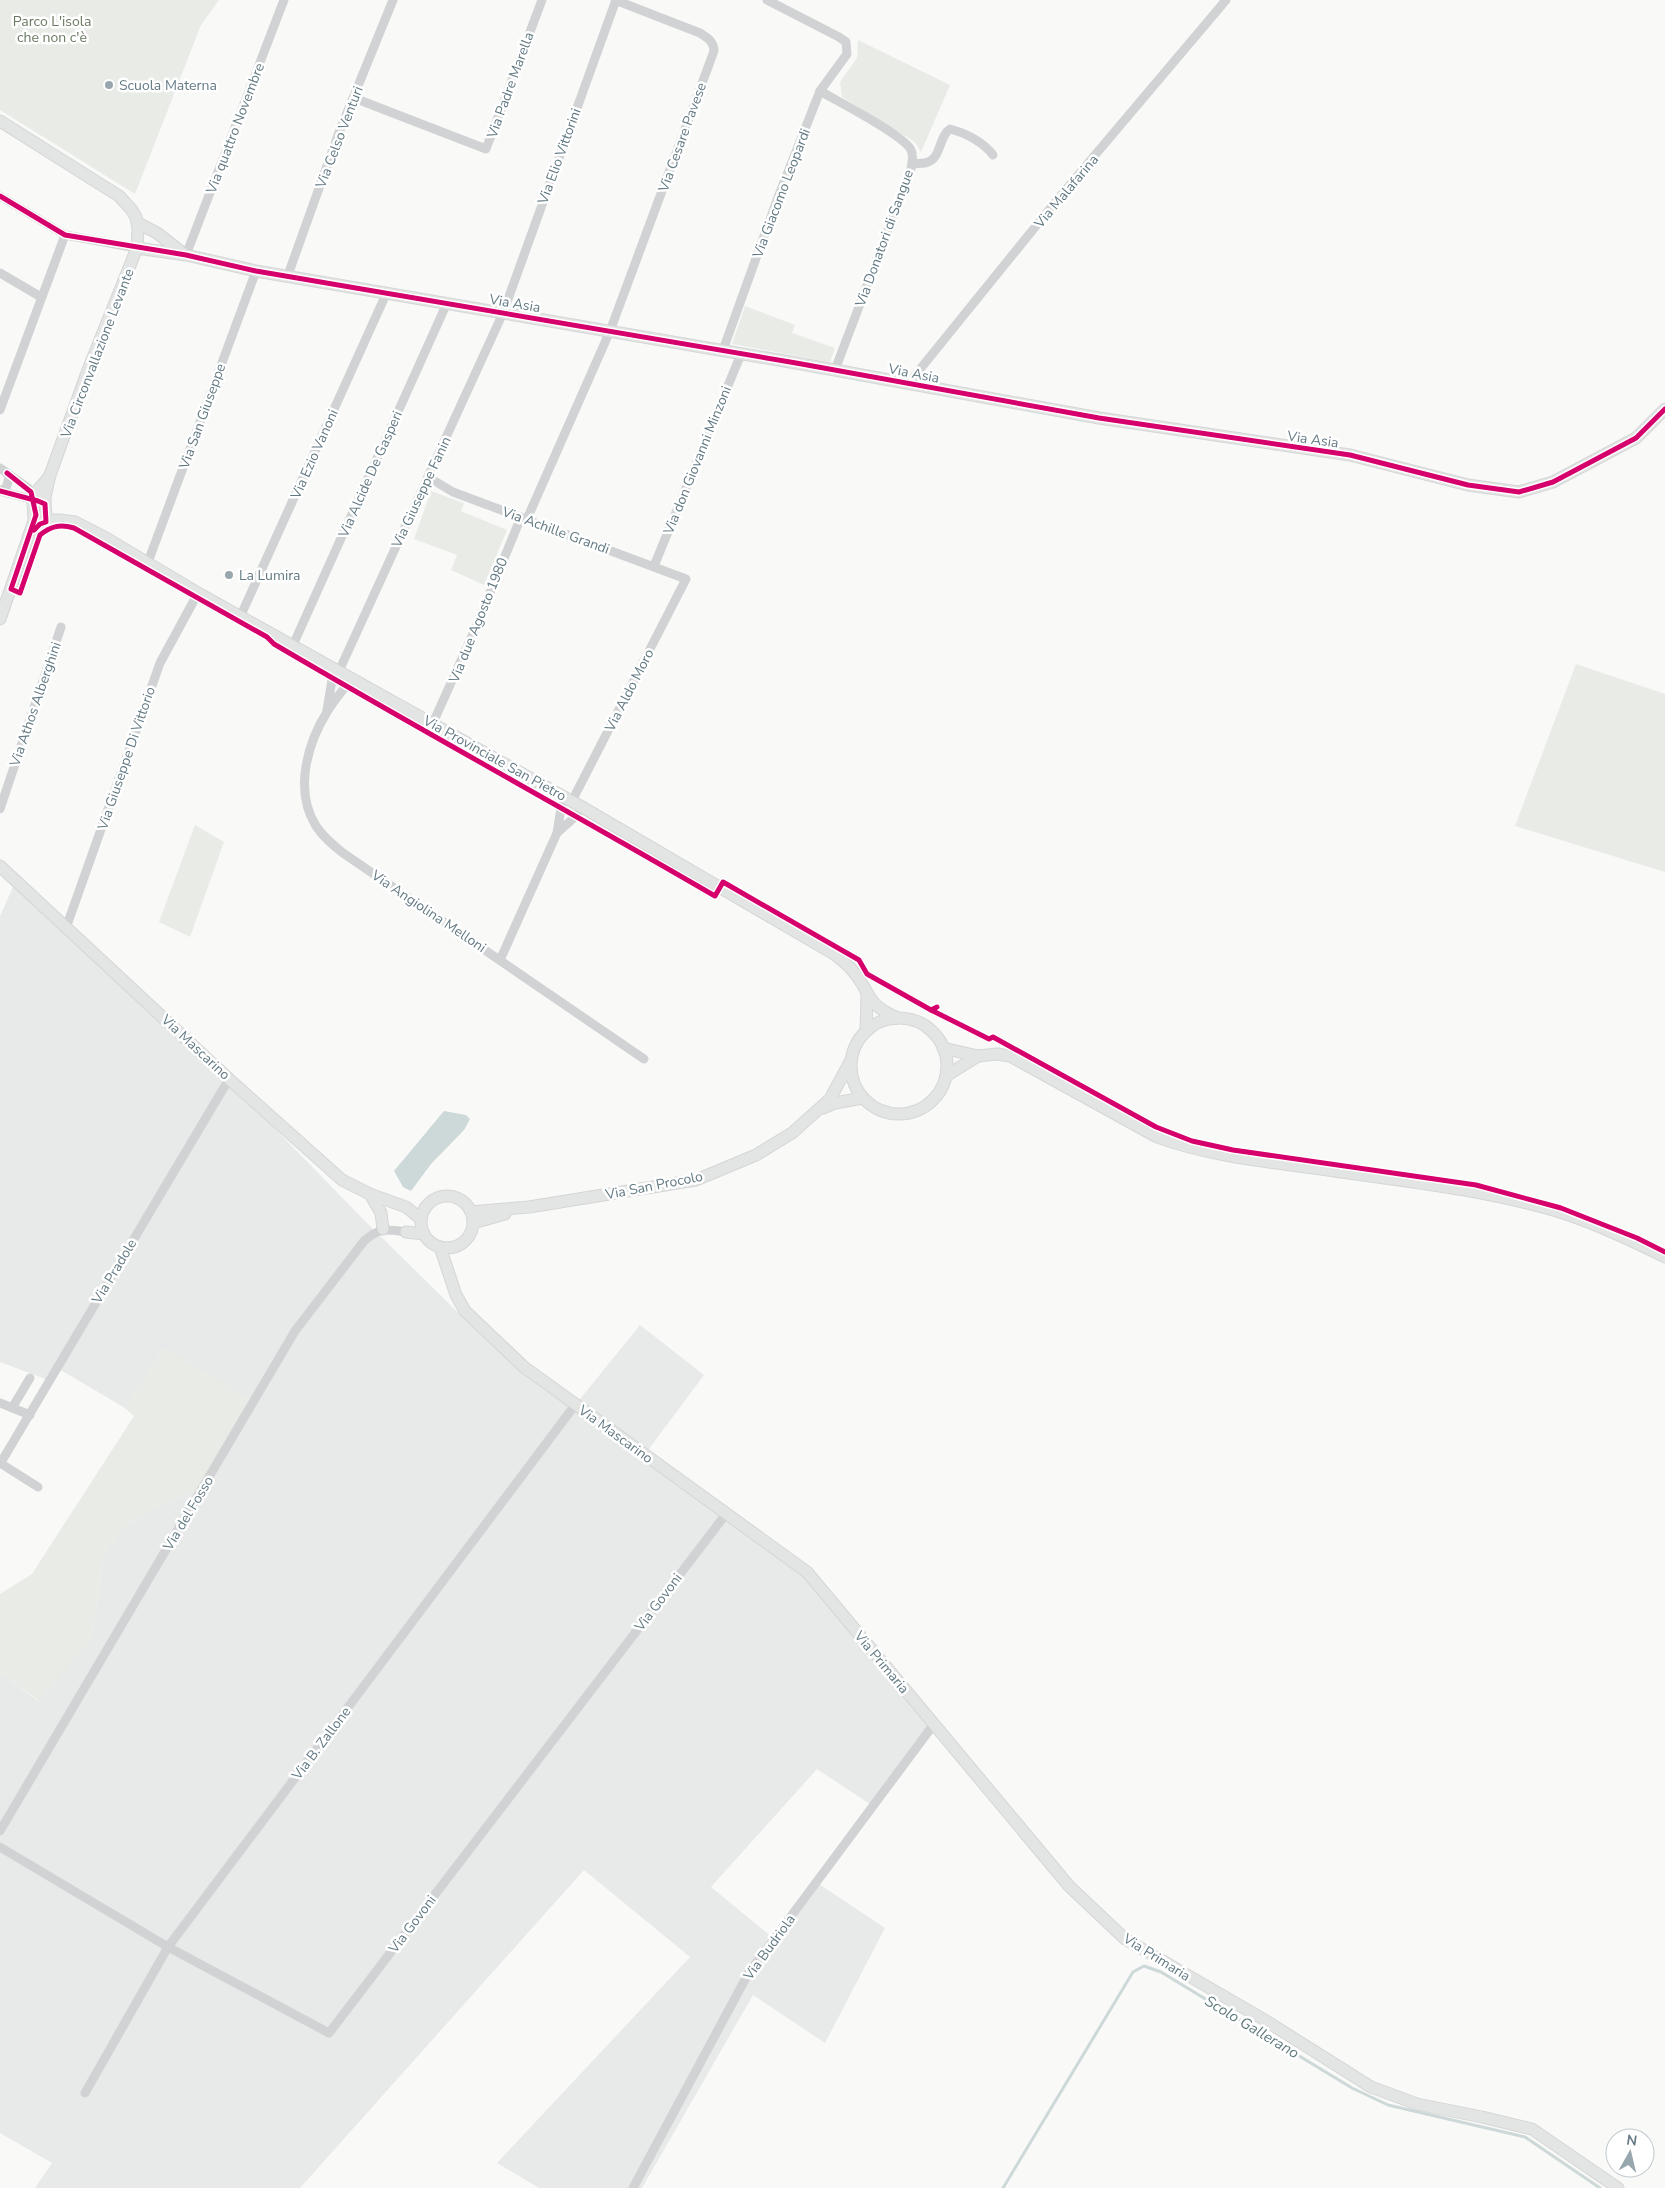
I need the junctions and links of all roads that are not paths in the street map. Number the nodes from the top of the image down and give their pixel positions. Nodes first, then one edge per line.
1 (284, 0) edge
2 (394, 0) edge
3 (542, 0) edge
4 (615, 0) edge
5 (767, 0) edge
6 (1226, 0) edge
7 (820, 91) junction
8 (354, 98) junction
9 (0, 121) edge
10 (993, 155) dead end
11 (912, 164) junction
12 (0, 196) edge
13 (138, 223) junction
14 (65, 235) junction
15 (137, 248) junction
16 (186, 255) junction
17 (256, 270) junction
18 (0, 273) edge
19 (288, 276) junction
20 (387, 292) junction
21 (41, 297) junction
22 (447, 303) junction
23 (503, 312) junction
24 (610, 331) junction
25 (723, 350) junction
26 (741, 354) junction
27 (835, 370) junction
28 (908, 384) junction
29 (1665, 409) edge
30 (0, 410) edge
31 (4, 470) edge
32 (428, 477) junction
33 (18, 480) junction
34 (47, 480) junction
35 (0, 491) edge
36 (38, 504) junction
37 (524, 518) junction
38 (46, 522) junction
39 (75, 522) junction
40 (30, 534) junction
41 (148, 562) junction
42 (654, 566) junction
43 (686, 579) joint
44 (198, 593) junction
45 (241, 615) junction
46 (0, 619) edge
47 (61, 627) dead end
48 (293, 645) junction
49 (337, 669) junction
50 (352, 678) junction
51 (326, 713) junction
52 (433, 723) junction
53 (567, 799) junction
54 (582, 807) junction
55 (0, 809) edge
56 (557, 833) junction
57 (0, 866) edge
58 (66, 928) junction
59 (500, 960) junction
60 (867, 996) junction
61 (898, 1018) junction
62 (866, 1031) junction
63 (943, 1048) junction
64 (978, 1056) junction
65 (644, 1059) dead end
66 (851, 1060) junction
67 (946, 1076) junction
68 (229, 1080) junction
69 (863, 1098) junction
70 (821, 1108) junction
71 (370, 1194) junction
72 (406, 1207) junction
73 (425, 1207) junction
74 (472, 1218) junction
75 (422, 1226) junction
76 (383, 1229) junction
77 (406, 1232) joint
78 (440, 1247) junction
79 (453, 1247) junction
80 (1665, 1256) edge
81 (449, 1274) junction
82 (30, 1378) dead end
83 (0, 1403) edge
84 (575, 1405) junction
85 (12, 1408) junction
86 (30, 1414) junction
87 (0, 1463) edge
88 (38, 1487) dead end
89 (726, 1514) junction
90 (807, 1572) joint
91 (934, 1724) junction
92 (0, 1831) edge
93 (0, 1847) edge
94 (168, 1947) junction
95 (85, 2093) dead end
96 (632, 2188) edge
97 (1618, 2188) edge

1 - 16 street, Via quattro Novembre
2 - 8 street, Via Celso Venturi
3 - 8 street, Via Padre Marella
4 - 23 street, Via Elio Vittorini
4 - 24 street, Via Cesare Pavese
5 - 7 street, Via Giacomo Leopardi
6 - 28 street, Via Malafarina
7 - 11 street, Via Donatori di Sangue
7 - 25 street, Via Giacomo Leopardi
8 - 19 street, Via Celso Venturi
9 - 13 street
10 - 11 street
11 - 27 street, Via Donatori di Sangue
12 - 14 street
13 - 15 street, Via Circonvallazione Levante
13 - 16 street, Via Asia
14 - 15 street
14 - 21 street
15 - 16 street, Via Asia
15 - 34 street, Via Circonvallazione Levante
16 - 17 street, Via Asia
17 - 19 street, Via Asia
17 - 41 street, Via San Giuseppe
18 - 21 street
19 - 20 street, Via Asia
20 - 22 street, Via Asia
20 - 45 street, Via Ezio Vanoni
21 - 30 street
22 - 23 street, Via Asia
22 - 48 street, Via Alcide De Gasperi
23 - 24 street, Via Asia
23 - 32 street, Via Giuseppe Fanin
24 - 25 street, Via Asia
24 - 37 street, Via due Agosto 1980
25 - 26 street, Via Asia
26 - 27 street, Via Asia
26 - 42 street, Via don Giovanni Minzoni
27 - 28 street, Via Asia
28 - 29 street, Via Asia
31 - 33 street
31 - 35 street
32 - 37 street, Via Achille Grandi
32 - 49 street, Via Giuseppe Fanin
33 - 34 street
33 - 36 street
34 - 36 street, Via Circonvallazione Levante
35 - 36 street
36 - 38 street, Via Circonvallazione Levante
36 - 39 street
36 - 40 street, Via Circonvallazione Levante
37 - 42 street, Via Achille Grandi
37 - 52 street, Via due Agosto 1980
38 - 39 street
38 - 40 street
39 - 41 street, Via Provinciale San Pietro
40 - 46 street, Via Circonvallazione Levante
41 - 44 street, Via Provinciale San Pietro
42 - 43 street, Via Achille Grandi
43 - 53 street, Via Aldo Moro
44 - 45 street, Via Provinciale San Pietro
44 - 58 street, Via Giuseppe Di Vittorio
45 - 48 street, Via Provinciale San Pietro
47 - 55 street, Via Athos Alberghini
48 - 49 street, Via Provinciale San Pietro
49 - 50 street, Via Provinciale San Pietro
49 - 51 street, Via Angiolina Melloni
50 - 51 street, Via Angiolina Melloni
50 - 52 street, Via Provinciale San Pietro
51 - 59 street, Via Angiolina Melloni
52 - 53 street, Via Provinciale San Pietro
53 - 54 street, Via Provinciale San Pietro
53 - 56 street, Via Aldo Moro
54 - 56 street
54 - 60 street, Via Provinciale San Pietro
56 - 59 street
57 - 58 street, Via Mascarino
58 - 68 street, Via Mascarino
59 - 65 street, Via Angiolina Melloni
60 - 61 street
60 - 62 street
61 - 62 street
61 - 63 street
62 - 66 street
63 - 64 street
63 - 67 street
64 - 67 street
64 - 80 street
66 - 69 street
66 - 70 street
67 - 69 street
68 - 71 street, Via Mascarino
68 - 86 street, Via Pradole
69 - 70 street
70 - 74 street, Via San Procolo
71 - 72 street, Via Mascarino
71 - 76 street
72 - 73 street
72 - 75 street
73 - 74 street
73 - 75 street
74 - 79 street
75 - 77 street
75 - 78 street
76 - 77 street
76 - 92 street, Via del Fosso
78 - 79 street
78 - 81 street, Via Mascarino
79 - 81 street
81 - 84 street, Via Mascarino
82 - 85 street
83 - 85 street
84 - 89 street, Via Mascarino
84 - 94 street, Via B. Zallone
85 - 86 street
86 - 87 street, Via Pradole
87 - 88 street
89 - 90 street, Via Mascarino
89 - 94 street, Via Govoni
90 - 91 street, Via Primaria
91 - 96 street, Via Budriola
91 - 97 street, Via Primaria
93 - 94 street, Via Govoni
94 - 95 street, Via B. Zallone

